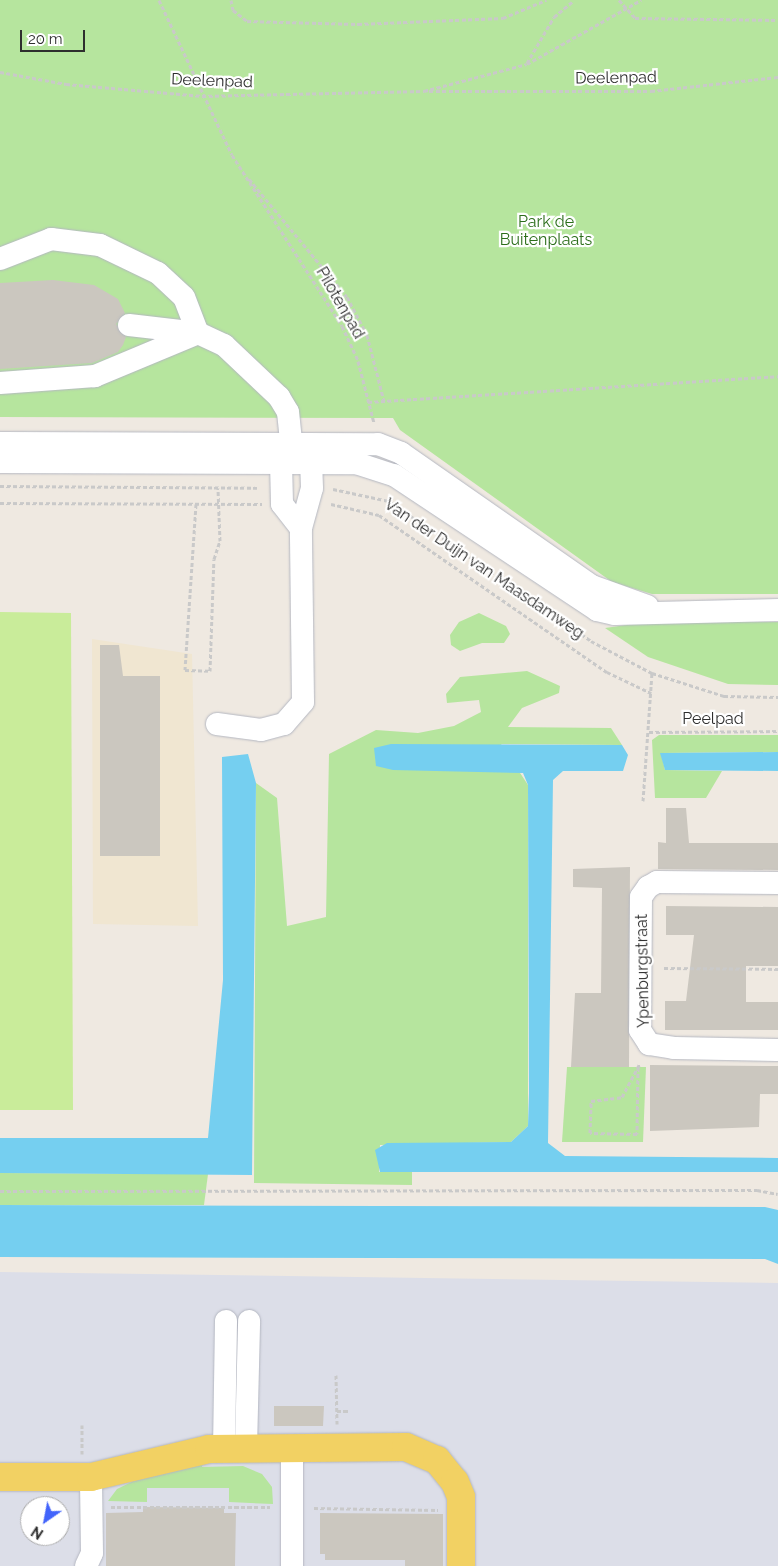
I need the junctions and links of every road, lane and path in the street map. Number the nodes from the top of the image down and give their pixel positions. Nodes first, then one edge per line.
1 (159, 0) edge
2 (231, 0) edge
3 (546, 0) edge
4 (574, 0) edge
5 (619, 0) edge
6 (641, 0) edge
7 (624, 9) junction
8 (778, 20) edge
9 (527, 64) junction
10 (0, 72) edge
11 (778, 77) edge
12 (424, 90) junction
13 (202, 96) junction
14 (242, 170) junction
15 (0, 260) edge
16 (129, 325) dead end
17 (198, 333) junction
18 (778, 376) edge
19 (0, 383) edge
20 (384, 401) junction
21 (368, 402) junction
22 (0, 442) edge
23 (378, 444) junction
24 (286, 452) junction
25 (0, 462) edge
26 (311, 462) junction
27 (0, 486) edge
28 (218, 488) junction
29 (281, 496) junction
30 (311, 496) junction
31 (0, 502) edge
32 (196, 504) junction
33 (220, 504) junction
34 (301, 528) junction
35 (660, 610) junction
36 (778, 610) edge
37 (652, 673) junction
38 (651, 693) junction
39 (778, 697) edge
40 (217, 724) dead end
41 (649, 732) junction
42 (778, 732) edge
43 (643, 801) dead end
44 (778, 883) edge
45 (664, 968) dead end
46 (778, 969) edge
47 (649, 1044) junction
48 (778, 1050) edge
49 (638, 1067) junction
50 (0, 1191) edge
51 (778, 1194) edge
52 (226, 1321) dead end
53 (248, 1321) dead end
54 (336, 1375) dead end
55 (336, 1411) junction
56 (348, 1411) dead end
57 (292, 1447) junction
58 (235, 1448) junction
59 (337, 1448) junction
60 (0, 1476) edge
61 (91, 1477) junction
62 (86, 1566) edge
63 (292, 1566) edge
64 (461, 1566) edge

1 - 13 path, Pilotenpad
2 - 3 path
4 - 9 path
5 - 7 path
6 - 7 path, Deelenpad
7 - 8 path
7 - 9 path, Deelenpad
9 - 12 path, Deelenpad
10 - 13 path, Deelenpad
11 - 12 path, Deelenpad
12 - 13 path, Deelenpad
13 - 14 path, Pilotenpad
14 - 20 path, Pilotenpad
14 - 21 path, Pilotenpad
15 - 17 street
16 - 17 street
17 - 19 street
17 - 24 street
18 - 20 path
20 - 21 path
21 - 23 path, Pilotenpad
22 - 24 street, Van der Duijn van Maasdamweg
23 - 24 street, Van der Duijn van Maasdamweg
23 - 35 street, Van der Duijn van Maasdamweg
24 - 25 street, Van der Duijn van Maasdamweg
24 - 26 street
24 - 29 street
26 - 30 street
26 - 35 street, Van der Duijn van Maasdamweg
27 - 28 path
28 - 29 path
28 - 33 path
29 - 33 path
29 - 34 street
30 - 34 street
30 - 37 path, Van der Duijn van Maasdamweg
30 - 38 path, Van der Duijn van Maasdamweg
31 - 32 path
32 - 33 path
32 - 33 path
34 - 40 street
35 - 36 street, Van der Duijn van Maasdamweg
37 - 38 path
37 - 39 path, Van der Duijn van Maasdamweg
38 - 41 path
41 - 42 path, Peelpad
41 - 43 path
44 - 47 street, Ypenburgstraat
45 - 46 path
47 - 48 street
47 - 49 path
49 - 49 path
50 - 51 path
52 - 58 street
53 - 58 street
54 - 55 path
55 - 56 path
55 - 59 path
57 - 58 main road
57 - 59 main road
57 - 63 street
58 - 61 main road
59 - 64 main road
60 - 61 main road
61 - 62 street

